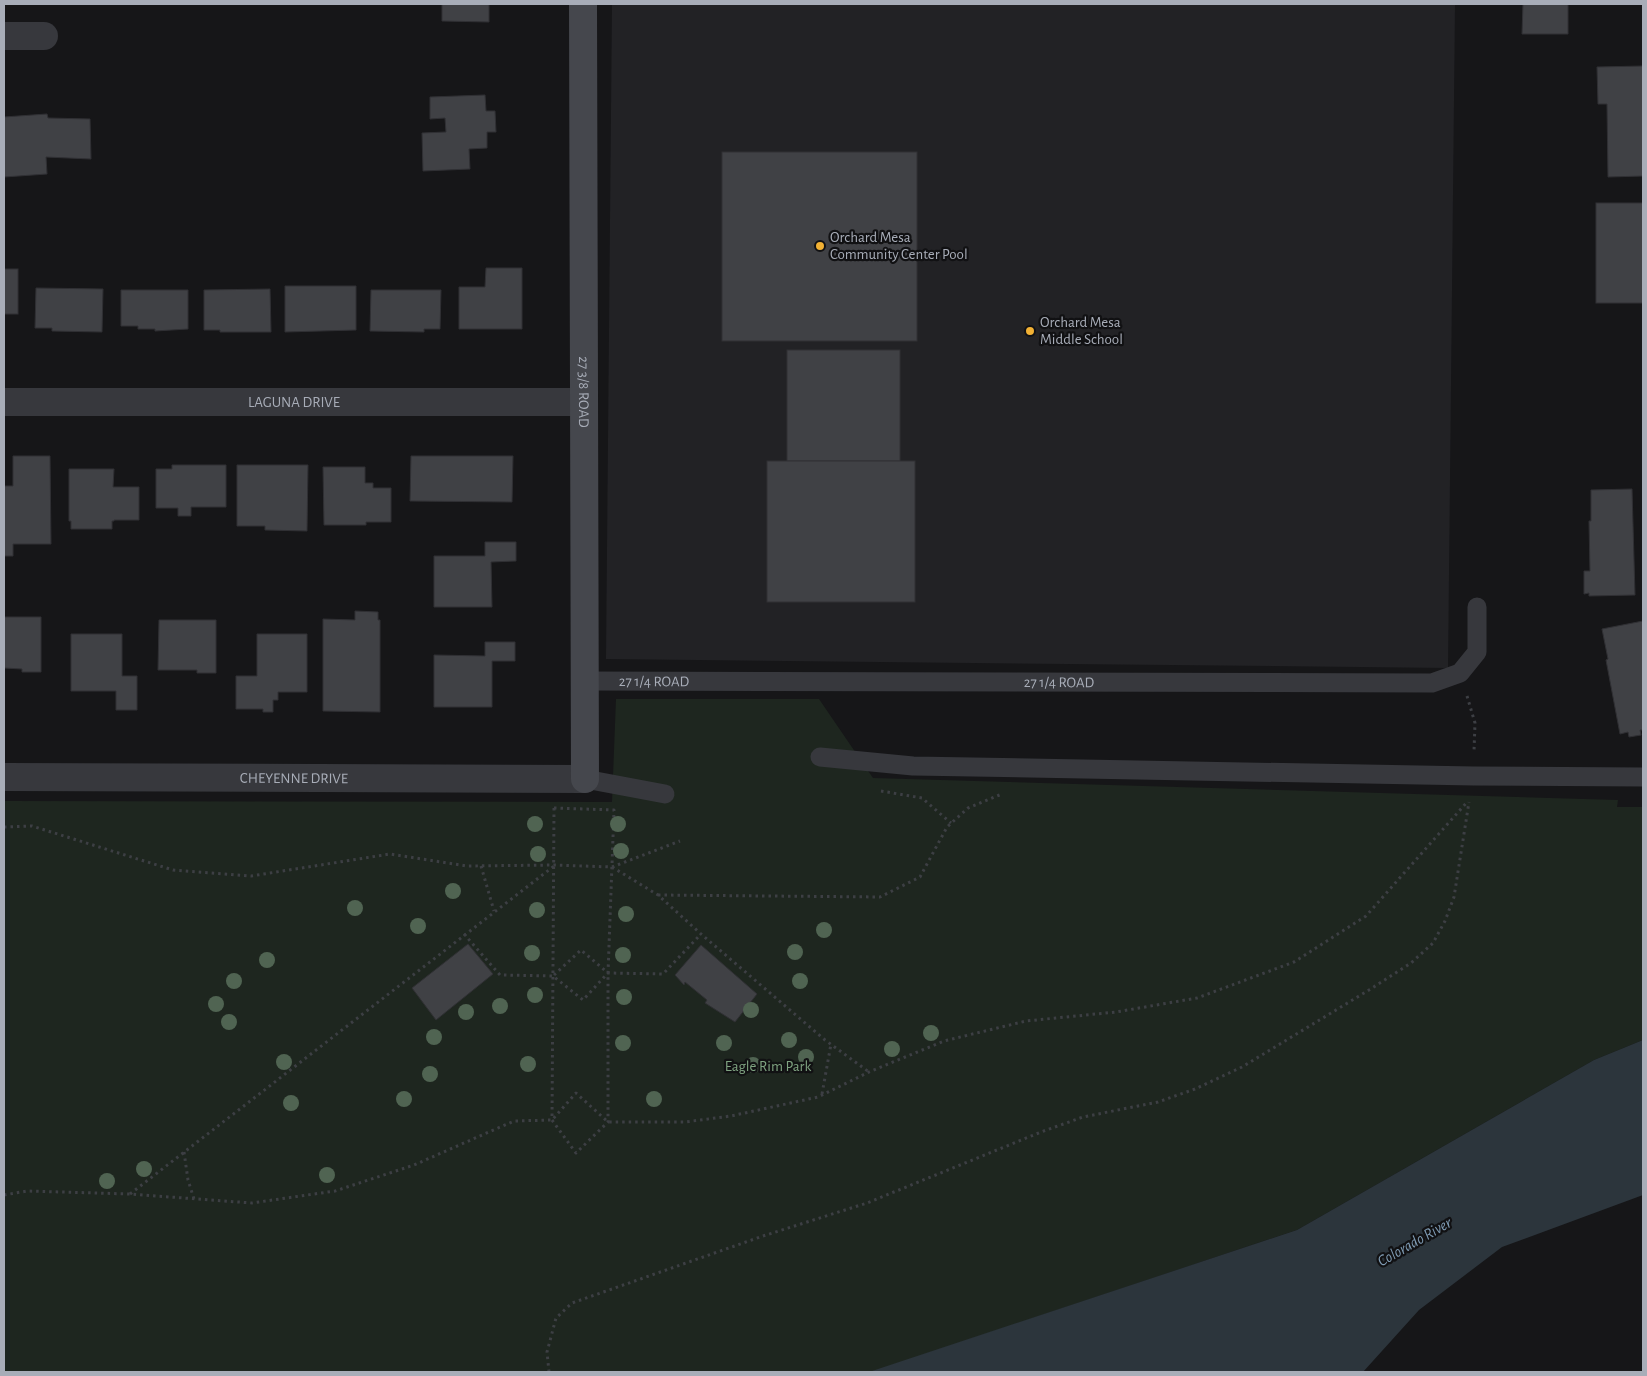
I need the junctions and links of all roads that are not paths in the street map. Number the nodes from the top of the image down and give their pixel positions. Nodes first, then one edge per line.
1 (583, 4) edge
2 (4, 36) edge
3 (44, 36) dead end
4 (4, 402) edge
5 (584, 402) junction
6 (1477, 607) dead end
7 (585, 681) junction
8 (820, 757) dead end
9 (4, 777) edge
10 (1643, 777) edge
11 (585, 778) junction
12 (665, 794) dead end

1 - 5 street, 27 3/8 ROAD
2 - 3 street
4 - 5 street, LAGUNA DRIVE
5 - 7 street, 27 3/8 ROAD
6 - 7 lane, 27 1/4 ROAD
7 - 11 street, 27 3/8 ROAD
8 - 10 lane
9 - 11 street, CHEYENNE DRIVE
11 - 12 lane

